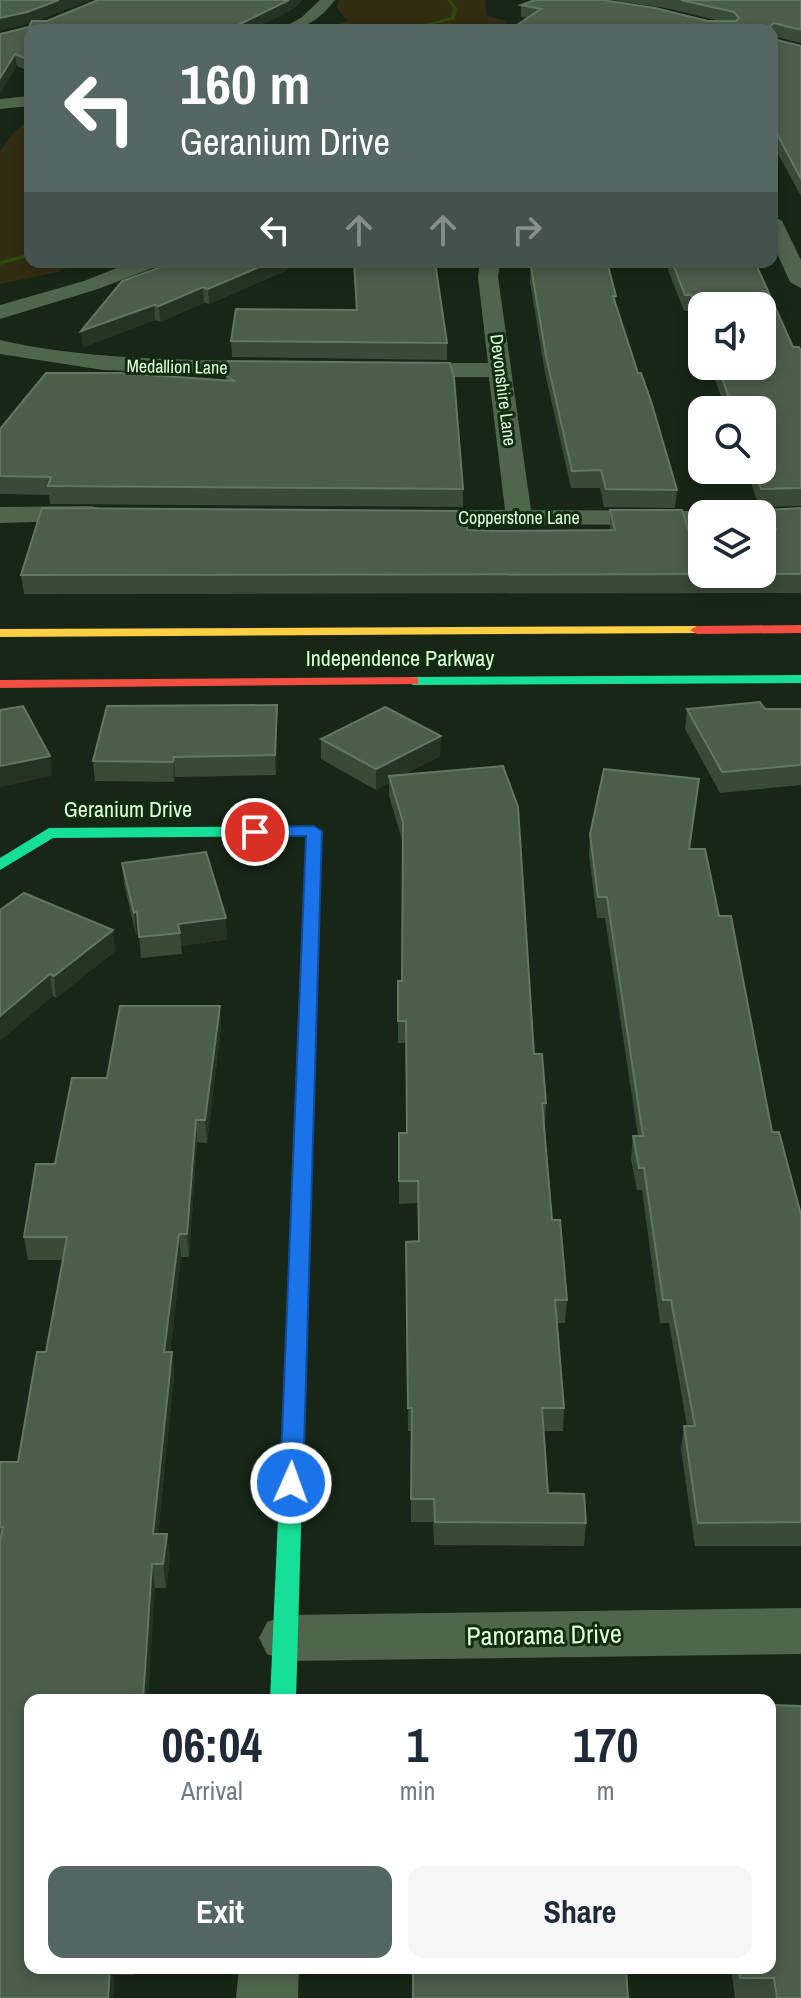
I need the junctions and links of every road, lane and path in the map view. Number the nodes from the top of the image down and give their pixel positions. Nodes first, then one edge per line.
1 (328, 0) edge
2 (299, 24) edge
3 (24, 102) edge
4 (0, 104) edge
5 (778, 234) edge
6 (136, 268) edge
7 (489, 268) edge
8 (801, 282) edge
9 (0, 312) edge
10 (0, 347) edge
11 (306, 370) edge
12 (383, 370) edge
13 (500, 370) junction
14 (116, 514) edge
15 (0, 515) edge
16 (801, 516) edge
17 (688, 517) edge
18 (776, 517) edge
19 (392, 518) edge
20 (519, 518) junction
21 (801, 629) edge
22 (0, 633) edge
23 (801, 679) edge
24 (0, 684) edge
25 (0, 865) edge
26 (801, 1631) edge
27 (286, 1638) junction
28 (283, 1694) edge
29 (269, 1974) edge
30 (267, 1998) edge

1 - 2 street
3 - 4 street
5 - 8 street
6 - 9 street
7 - 13 street, Devonshire Lane
10 - 11 street, Medallion Lane
12 - 13 street
13 - 20 street, Devonshire Lane
14 - 15 street
16 - 18 street
17 - 20 street, Copperstone Lane
19 - 20 street, Copperstone Lane
21 - 22 main road, Independence Parkway
23 - 24 main road, Independence Parkway
25 - 27 main road, Geranium Drive
26 - 27 street, Panorama Drive
27 - 28 main road
29 - 30 street

